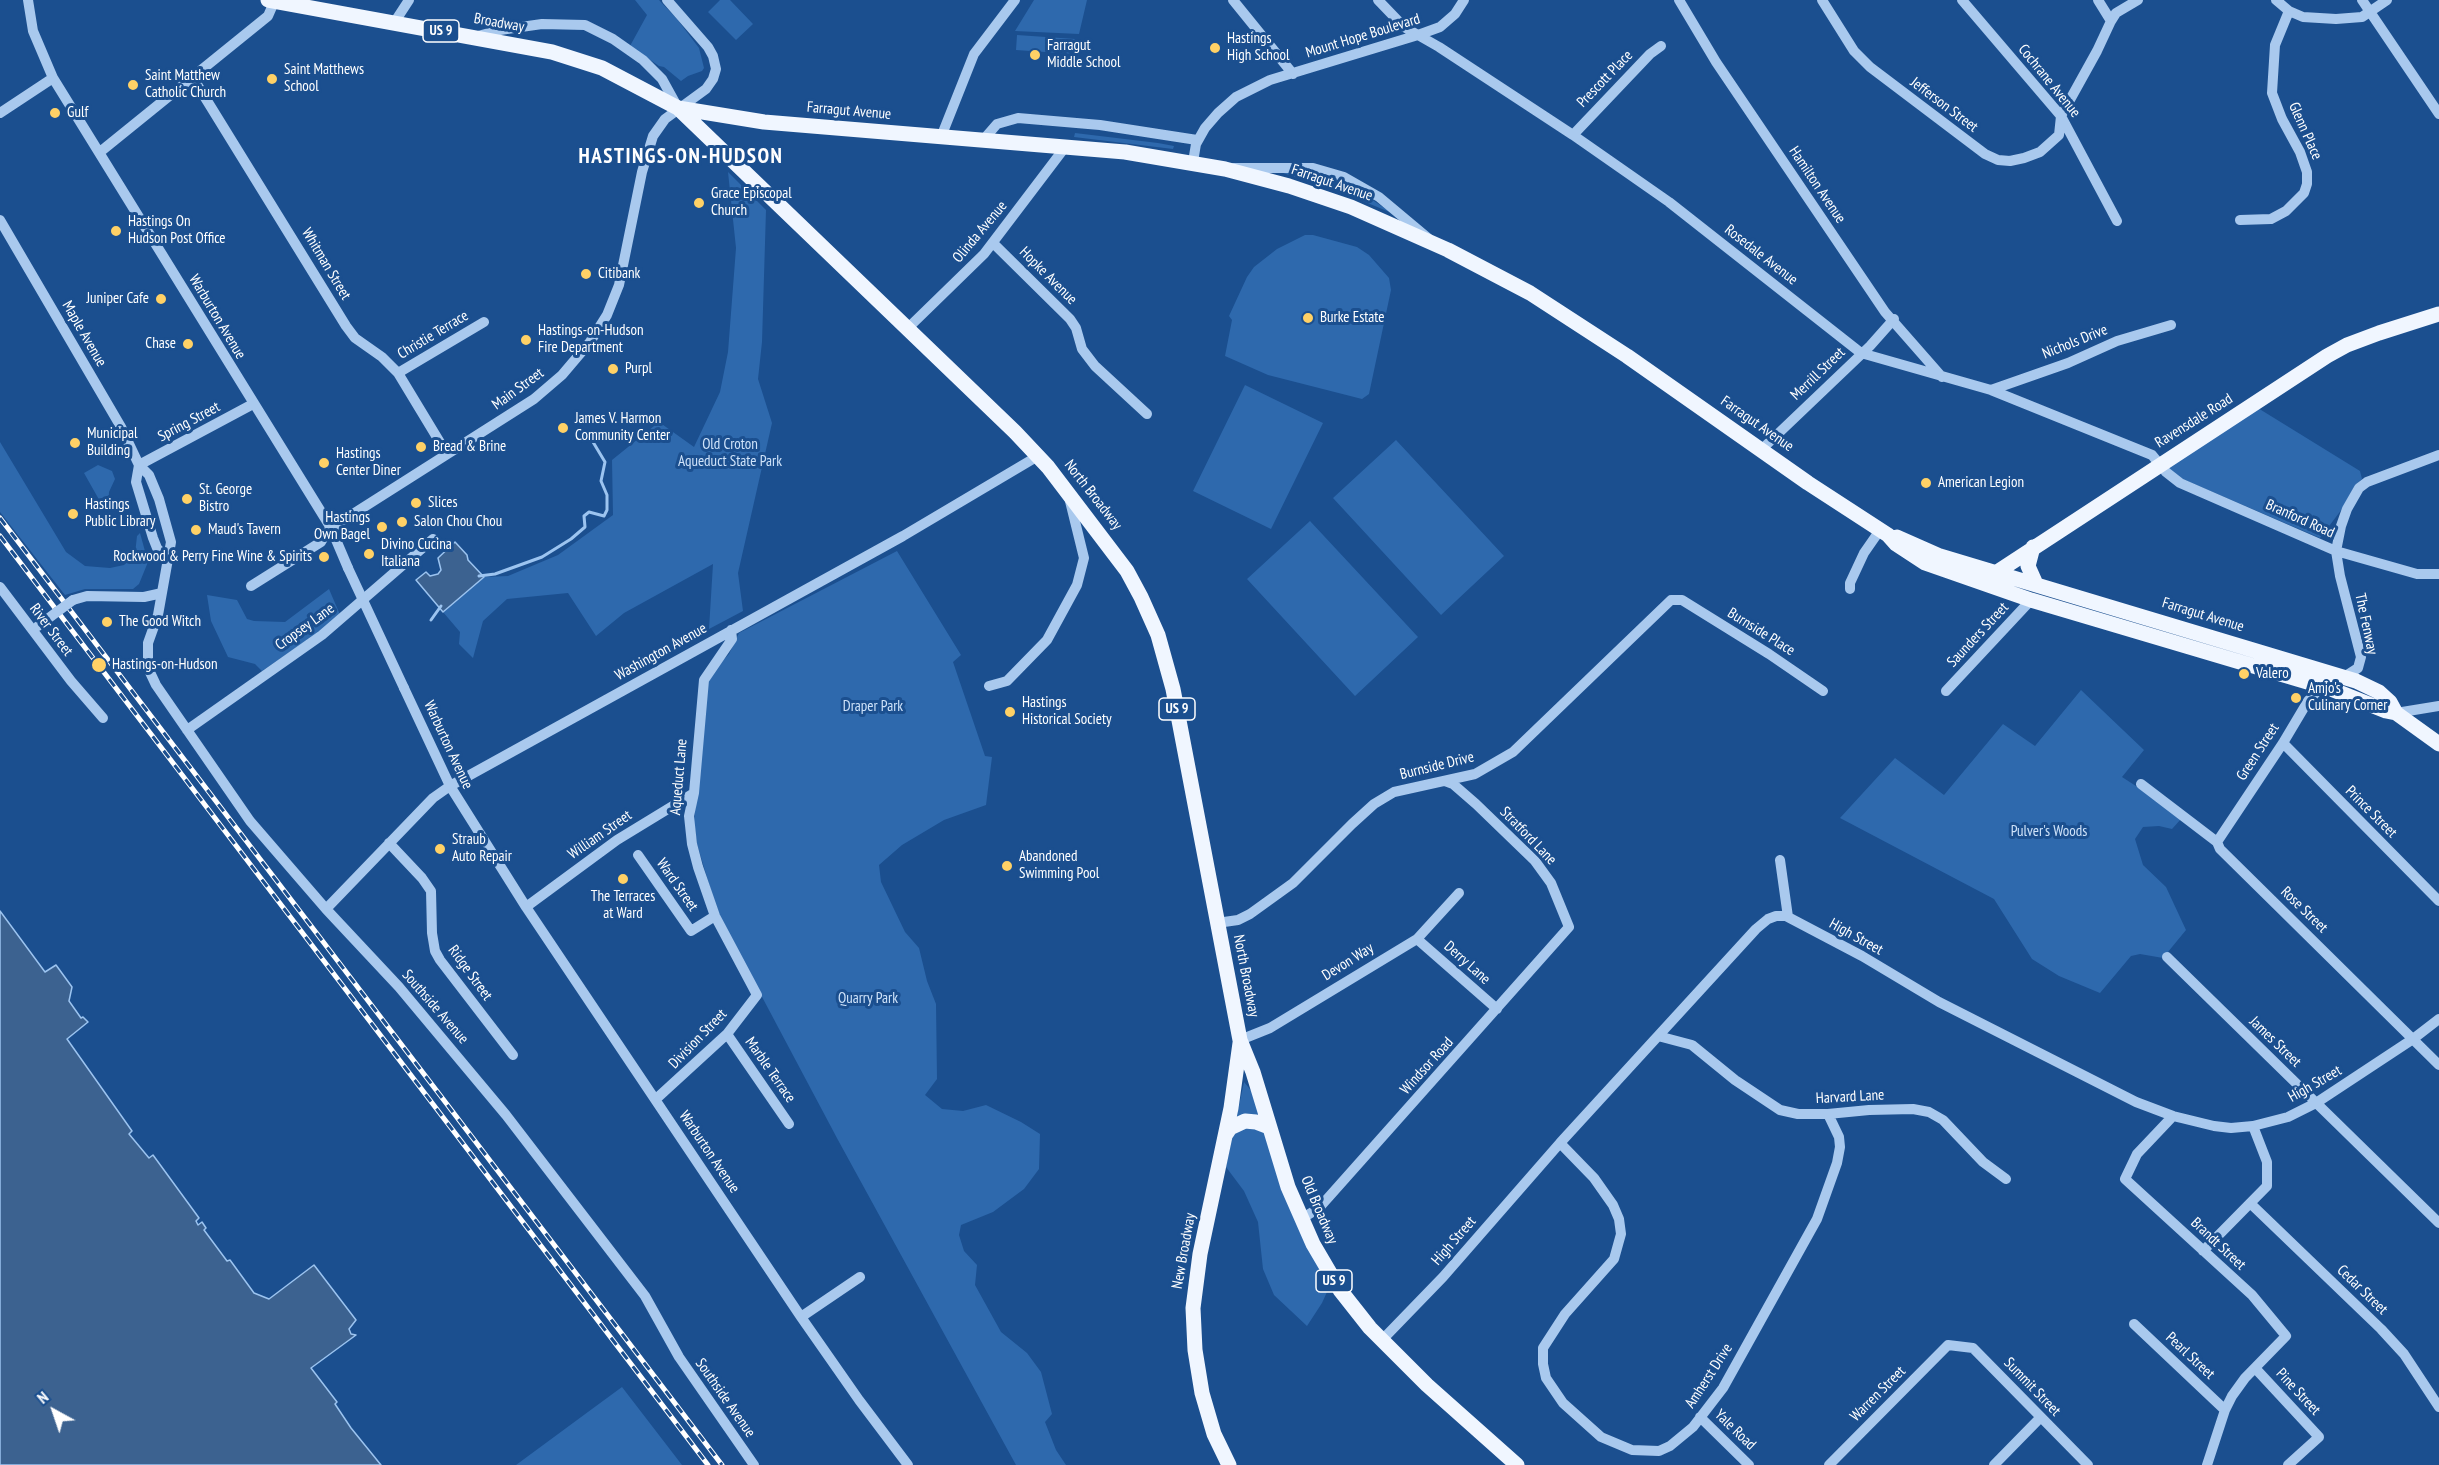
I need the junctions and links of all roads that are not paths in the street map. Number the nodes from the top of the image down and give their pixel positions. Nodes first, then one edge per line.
1 (28, 0) edge
2 (273, 0) edge
3 (409, 0) edge
4 (667, 0) edge
5 (1015, 0) edge
6 (1233, 0) edge
7 (1378, 0) edge
8 (1464, 0) edge
9 (1679, 0) edge
10 (1822, 0) edge
11 (1962, 0) edge
12 (2098, 0) edge
13 (2138, 0) edge
14 (2276, 0) edge
15 (2362, 0) edge
16 (2387, 0) edge
17 (2289, 11) junction
18 (2371, 12) junction
19 (2111, 21) junction
20 (394, 22) junction
21 (1418, 35) junction
22 (477, 37) junction
23 (1661, 46) dead end
24 (1293, 74) junction
25 (53, 78) junction
26 (193, 78) junction
27 (678, 108) junction
28 (0, 113) edge
29 (2439, 114) edge
30 (2061, 116) junction
31 (1573, 135) junction
32 (940, 137) junction
33 (984, 139) junction
34 (1197, 140) junction
35 (1066, 146) junction
36 (100, 152) junction
37 (1193, 162) junction
38 (1225, 169) junction
39 (0, 220) edge
40 (2240, 220) dead end
41 (2117, 221) dead end
42 (993, 243) junction
43 (1435, 244) junction
44 (2439, 314) edge
45 (1894, 319) junction
46 (484, 322) dead end
47 (2171, 324) dead end
48 (907, 329) junction
49 (1861, 353) junction
50 (398, 373) junction
51 (1942, 377) junction
52 (1991, 390) junction
53 (252, 404) junction
54 (1147, 414) dead end
55 (1762, 449) junction
56 (447, 454) junction
57 (2439, 455) edge
58 (1038, 456) junction
59 (138, 465) junction
60 (2159, 465) junction
61 (1067, 490) junction
62 (331, 528) junction
63 (1884, 532) junction
64 (433, 539) dead end
65 (2033, 547) junction
66 (2336, 551) junction
67 (166, 558) junction
68 (1995, 572) junction
69 (2439, 574) edge
70 (1982, 584) junction
71 (2036, 584) junction
72 (251, 586) dead end
73 (0, 587) edge
74 (1850, 589) dead end
75 (162, 593) junction
76 (1682, 600) joint
77 (2031, 600) junction
78 (2137, 614) junction
79 (35, 629) junction
80 (2133, 629) junction
81 (731, 630) junction
82 (2222, 648) junction
83 (2260, 651) junction
84 (2256, 666) junction
85 (2346, 678) junction
86 (2323, 684) junction
87 (989, 686) dead end
88 (1823, 691) dead end
89 (1946, 691) dead end
90 (2439, 706) edge
91 (2396, 713) junction
92 (104, 718) dead end
93 (187, 730) junction
94 (2283, 743) junction
95 (2439, 744) edge
96 (1445, 781) junction
97 (2141, 784) dead end
98 (450, 786) junction
99 (694, 793) junction
100 (2217, 842) junction
101 (389, 843) junction
102 (638, 855) dead end
103 (1780, 860) dead end
104 (1459, 893) dead end
105 (2439, 901) edge
106 (526, 907) junction
107 (326, 909) junction
108 (715, 916) junction
109 (1788, 917) junction
110 (1217, 924) junction
111 (1569, 927) joint
112 (1417, 939) junction
113 (2167, 957) dead end
114 (757, 995) joint
115 (1497, 1010) junction
116 (2439, 1019) edge
117 (726, 1034) junction
118 (1658, 1036) junction
119 (2413, 1039) junction
120 (1240, 1040) junction
121 (513, 1055) dead end
122 (2439, 1065) edge
123 (656, 1099) junction
124 (2316, 1103) junction
125 (1828, 1114) junction
126 (2173, 1116) junction
127 (789, 1124) dead end
128 (2253, 1126) junction
129 (1269, 1127) junction
130 (1226, 1134) junction
131 (1560, 1143) junction
132 (2006, 1179) dead end
133 (2251, 1204) junction
134 (1301, 1219) junction
135 (2439, 1222) edge
136 (2203, 1251) junction
137 (860, 1277) dead end
138 (801, 1317) junction
139 (2134, 1324) dead end
140 (1382, 1340) junction
141 (1948, 1345) joint
142 (2255, 1368) junction
143 (2439, 1407) edge
144 (2225, 1410) junction
145 (1700, 1418) junction
146 (2040, 1418) junction
147 (754, 1465) edge
148 (908, 1465) edge
149 (1229, 1465) edge
150 (1517, 1465) edge
151 (1749, 1465) edge
152 (1829, 1465) edge
153 (1994, 1465) edge
154 (2088, 1465) edge
155 (2207, 1465) edge
156 (2288, 1465) edge

1 - 25 street, Warburton Avenue
2 - 20 main road, Broadway / US 9
2 - 26 street
3 - 20 street
4 - 27 street, Main Street
5 - 32 street
6 - 24 street
7 - 21 street, Rosedale Avenue
8 - 21 street, Mount Hope Boulevard
9 - 45 street, Hamilton Avenue
10 - 30 street, Jefferson Street
11 - 30 street, Cochrane Avenue
12 - 19 street
13 - 19 street
14 - 17 street
15 - 18 street
16 - 18 street
17 - 18 street
17 - 40 street, Glenn Place
18 - 29 street
19 - 30 street, Jefferson Street
20 - 22 main road, Broadway / US 9
21 - 24 street, Mount Hope Boulevard
21 - 31 street, Rosedale Avenue
22 - 27 main road, Broadway / US 9
22 - 27 street
23 - 31 street, Prescott Place
24 - 34 street, Mount Hope Boulevard
25 - 28 street
25 - 36 street, Warburton Avenue
26 - 36 street
26 - 50 street, Whitman Street
27 - 32 main road, Farragut Avenue
27 - 48 main road, North Broadway / US 9
27 - 56 street, Main Street
30 - 41 street, Cochrane Avenue
31 - 49 street, Rosedale Avenue
32 - 33 main road, Farragut Avenue
33 - 34 street
33 - 35 main road, Farragut Avenue
34 - 37 street, Mount Hope Boulevard
35 - 37 main road, Farragut Avenue
35 - 42 street, Olinda Avenue
36 - 53 street, Warburton Avenue
37 - 38 main road, Farragut Avenue
38 - 43 main road, Farragut Avenue
38 - 43 street
39 - 59 street, Maple Avenue
42 - 48 street, Olinda Avenue
42 - 54 street, Hopke Avenue
43 - 55 main road, Farragut Avenue
44 - 60 main road, Ravensdale Road
45 - 49 street, Merrill Street
45 - 51 street, Hamilton Avenue
46 - 50 street, Christie Terrace
47 - 52 street, Nichols Drive
48 - 58 main road, North Broadway / US 9
49 - 51 street, Rosedale Avenue
49 - 55 street, Merrill Street
50 - 56 street, Whitman Street
51 - 52 street, Rosedale Avenue
52 - 60 street, Rosedale Avenue
53 - 59 street, Spring Street
53 - 62 street, Warburton Avenue
55 - 63 main road, Farragut Avenue
56 - 62 street, Main Street
57 - 66 street
58 - 61 main road, North Broadway / US 9
58 - 81 street, Washington Avenue
59 - 67 street
59 - 67 street, Southside Avenue
60 - 65 main road, Ravensdale Road
60 - 66 street, Branford Road
61 - 87 street
61 - 110 main road, North Broadway / US 9
62 - 72 street, Main Street
62 - 98 street, Warburton Avenue, bridge
63 - 68 main road, Farragut Avenue
63 - 70 main road, Farragut Avenue
63 - 74 street
64 - 93 street, Cropsey Lane
65 - 68 main road, Ravensdale Road
65 - 71 main road
66 - 69 street, Branford Road
66 - 85 street, The Fenway
67 - 75 street, Southside Avenue
68 - 70 main road, Ravensdale Road
68 - 71 main road, Farragut Avenue
70 - 77 main road, Farragut Avenue
71 - 78 main road, Farragut Avenue
73 - 79 street, River Street
75 - 79 street, bridge
75 - 93 street, Southside Avenue
76 - 88 street, Burnside Place
76 - 96 street, Burnside Drive
77 - 80 main road, Farragut Avenue
77 - 89 street, Saunders Street
78 - 80 main road
78 - 82 main road, Farragut Avenue
79 - 92 street, River Street
80 - 82 main road, Farragut Avenue
81 - 98 street, Washington Avenue
81 - 99 street, Aqueduct Lane
82 - 83 main road, Farragut Avenue
82 - 84 main road, Farragut Avenue
83 - 84 main road
83 - 85 main road, Farragut Avenue
84 - 86 main road, Farragut Avenue
85 - 86 street
85 - 91 main road, Farragut Avenue
86 - 91 main road, Farragut Avenue
86 - 94 street, Green Street
90 - 91 street, Farragut Avenue
91 - 95 main road
93 - 107 street, Southside Avenue
94 - 100 street, Green Street
94 - 105 street, Prince Street
96 - 110 street, Burnside Drive
96 - 111 street, Stratford Lane
97 - 100 street, Rose Street
98 - 101 street, Washington Avenue
98 - 106 street, Warburton Avenue
99 - 106 street, William Street
99 - 108 street, Aqueduct Lane
100 - 119 street, Rose Street
101 - 107 street, Washington Avenue
101 - 121 street, Ridge Street
102 - 108 street, Ward Street
103 - 109 street
104 - 112 street, Devon Way
106 - 123 street, Warburton Avenue
107 - 147 street, Southside Avenue
108 - 114 street, Aqueduct Lane
109 - 118 street, High Street
109 - 126 street, High Street
110 - 120 main road, North Broadway / US 9
111 - 115 street, Windsor Road
112 - 115 street, Derry Lane
112 - 120 street, Devon Way
113 - 124 street, James Street
114 - 117 street, Division Street
115 - 134 street, Windsor Road
116 - 119 street, High Street
117 - 123 street, Division Street
117 - 127 street, Marble Terrace
118 - 125 street, Harvard Lane
118 - 131 street, High Street
119 - 122 street, Rose Street
119 - 124 street, High Street
120 - 129 main road, Old Broadway / US 9
120 - 130 main road, New Broadway / US 9
123 - 138 street, Warburton Avenue
124 - 128 street, High Street
124 - 135 street, James Street
125 - 132 street, Harvard Lane
125 - 145 street, Amherst Drive
126 - 128 street, High Street
126 - 136 street, Brandt Street
128 - 133 street
129 - 130 main road
129 - 134 main road, Old Broadway / US 9
130 - 149 main road, New Broadway / US 9
131 - 140 street, High Street
131 - 145 street, Amherst Drive
133 - 136 street
133 - 143 street, Cedar Street
134 - 140 main road, Old Broadway / US 9
136 - 142 street, Brandt Street
137 - 138 street
138 - 148 street, Warburton Avenue
139 - 144 street, Pearl Street
140 - 150 main road, Old Broadway / US 9
141 - 146 street, Summit Street
141 - 152 street, Warren Street
142 - 144 street
142 - 156 street, Pine Street
144 - 155 street
145 - 151 street, Yale Road
146 - 153 street
146 - 154 street, Summit Street

